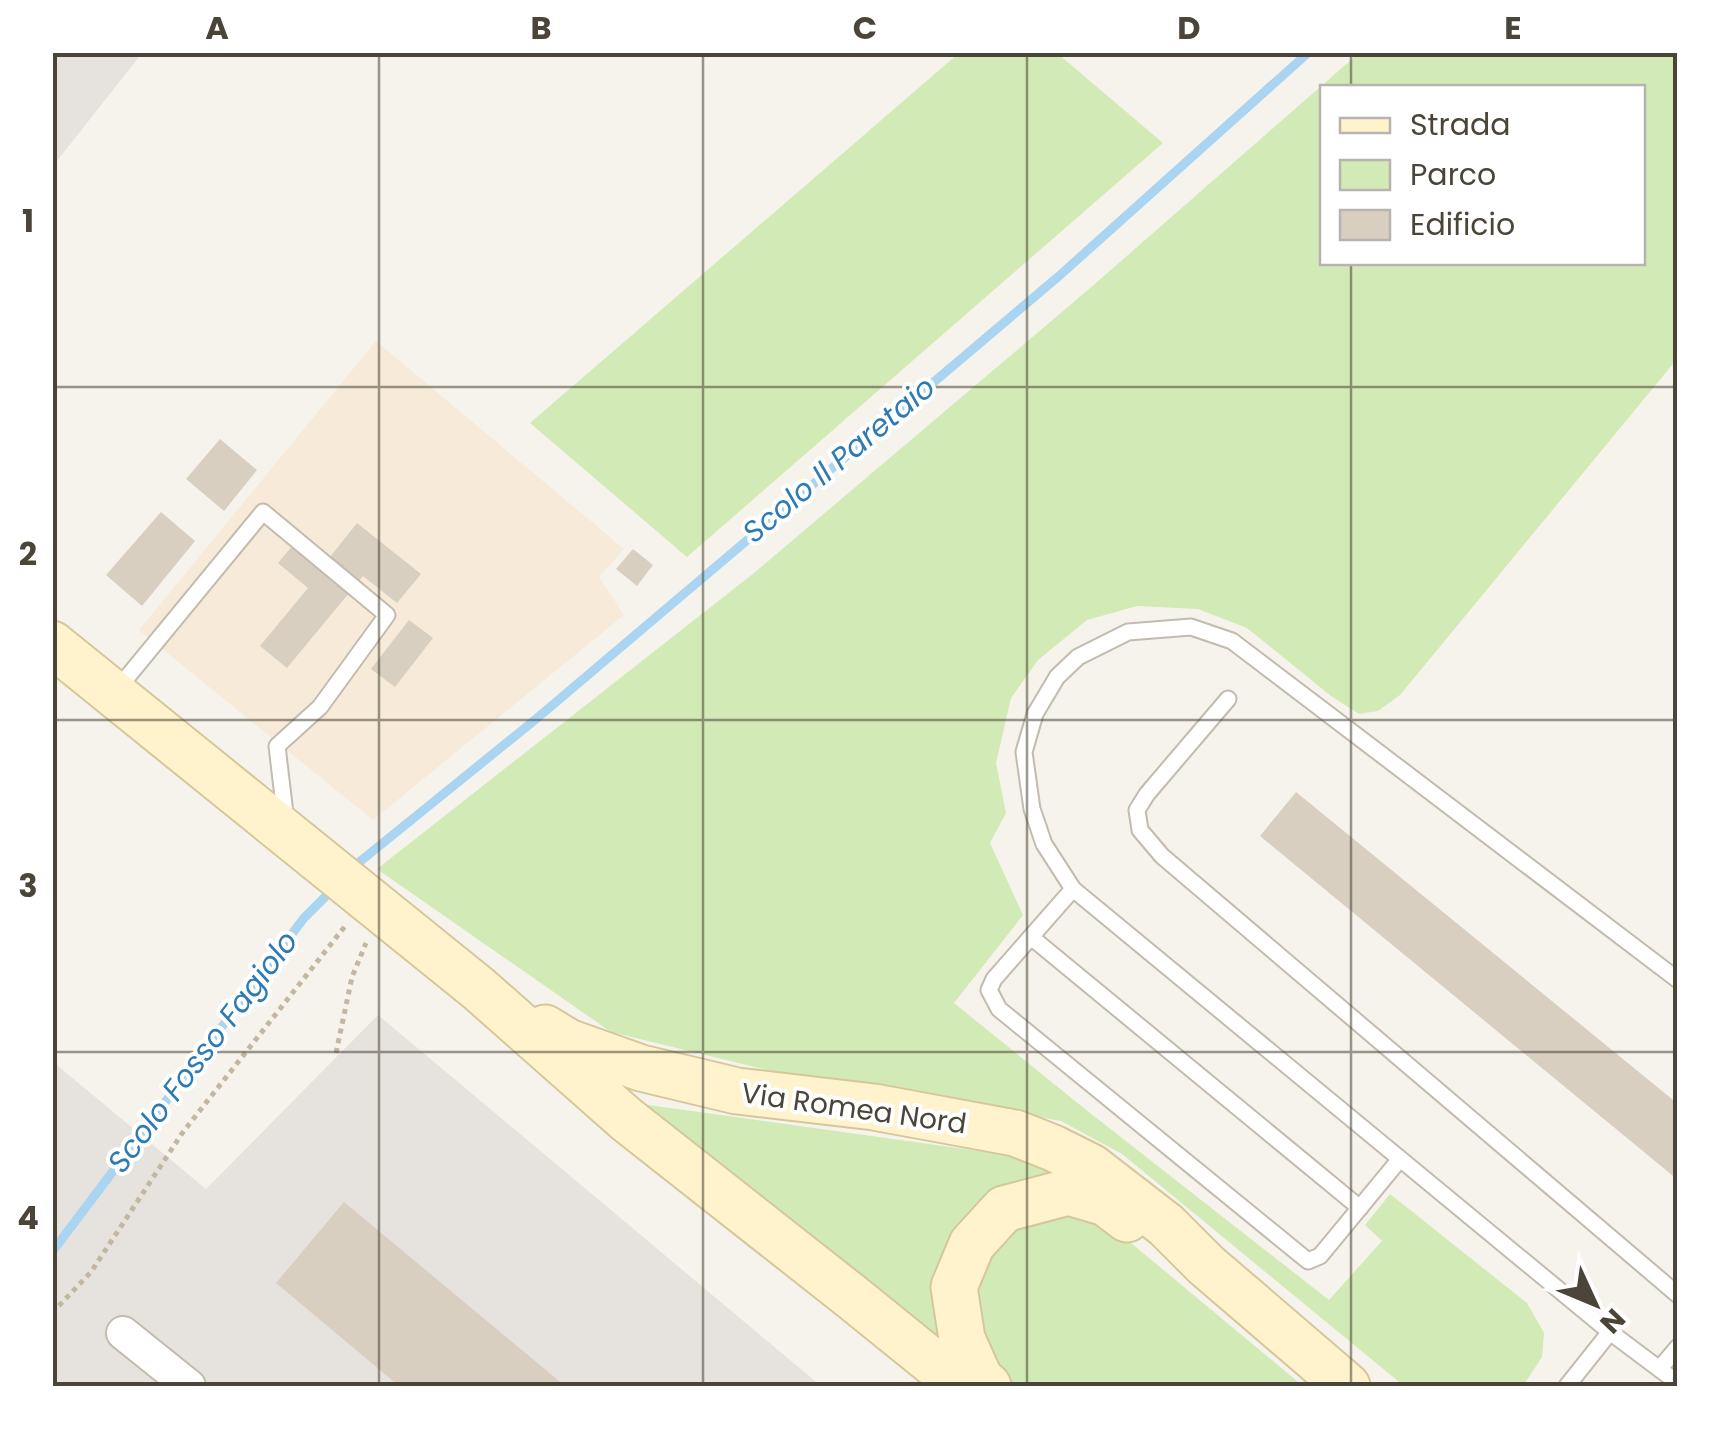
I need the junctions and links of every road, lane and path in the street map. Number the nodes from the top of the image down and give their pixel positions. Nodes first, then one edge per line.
1 (52, 644) edge
2 (114, 694) junction
3 (1228, 698) dead end
4 (301, 847) junction
5 (1073, 889) junction
6 (379, 908) junction
7 (1031, 937) junction
8 (1678, 980) edge
9 (479, 989) junction
10 (336, 1053) dead end
11 (1400, 1159) junction
12 (1360, 1208) junction
13 (1206, 1265) junction
14 (1678, 1295) edge
15 (52, 1313) edge
16 (1610, 1332) junction
17 (123, 1333) dead end
18 (1678, 1347) edge
19 (1660, 1368) junction
20 (1678, 1383) edge
21 (188, 1386) edge
22 (962, 1386) edge
23 (988, 1386) edge
24 (1347, 1386) edge
25 (1567, 1386) edge

1 - 2 main road, Via Romea Nord
2 - 4 main road, Via Romea Nord
2 - 4 lane
3 - 14 lane
4 - 6 main road, Via Romea Nord
5 - 7 lane
5 - 8 lane
5 - 11 lane
6 - 9 main road, Via Romea Nord
6 - 10 path
6 - 15 path
7 - 12 lane
7 - 12 lane
9 - 13 main road, Via Romea Nord
9 - 22 main road, Via Romea Nord
11 - 12 lane
11 - 16 lane
13 - 23 main road, Via Romea Nord
13 - 24 main road, Via Romea Nord
16 - 19 lane
16 - 25 lane
17 - 21 street
18 - 19 lane
19 - 20 lane

